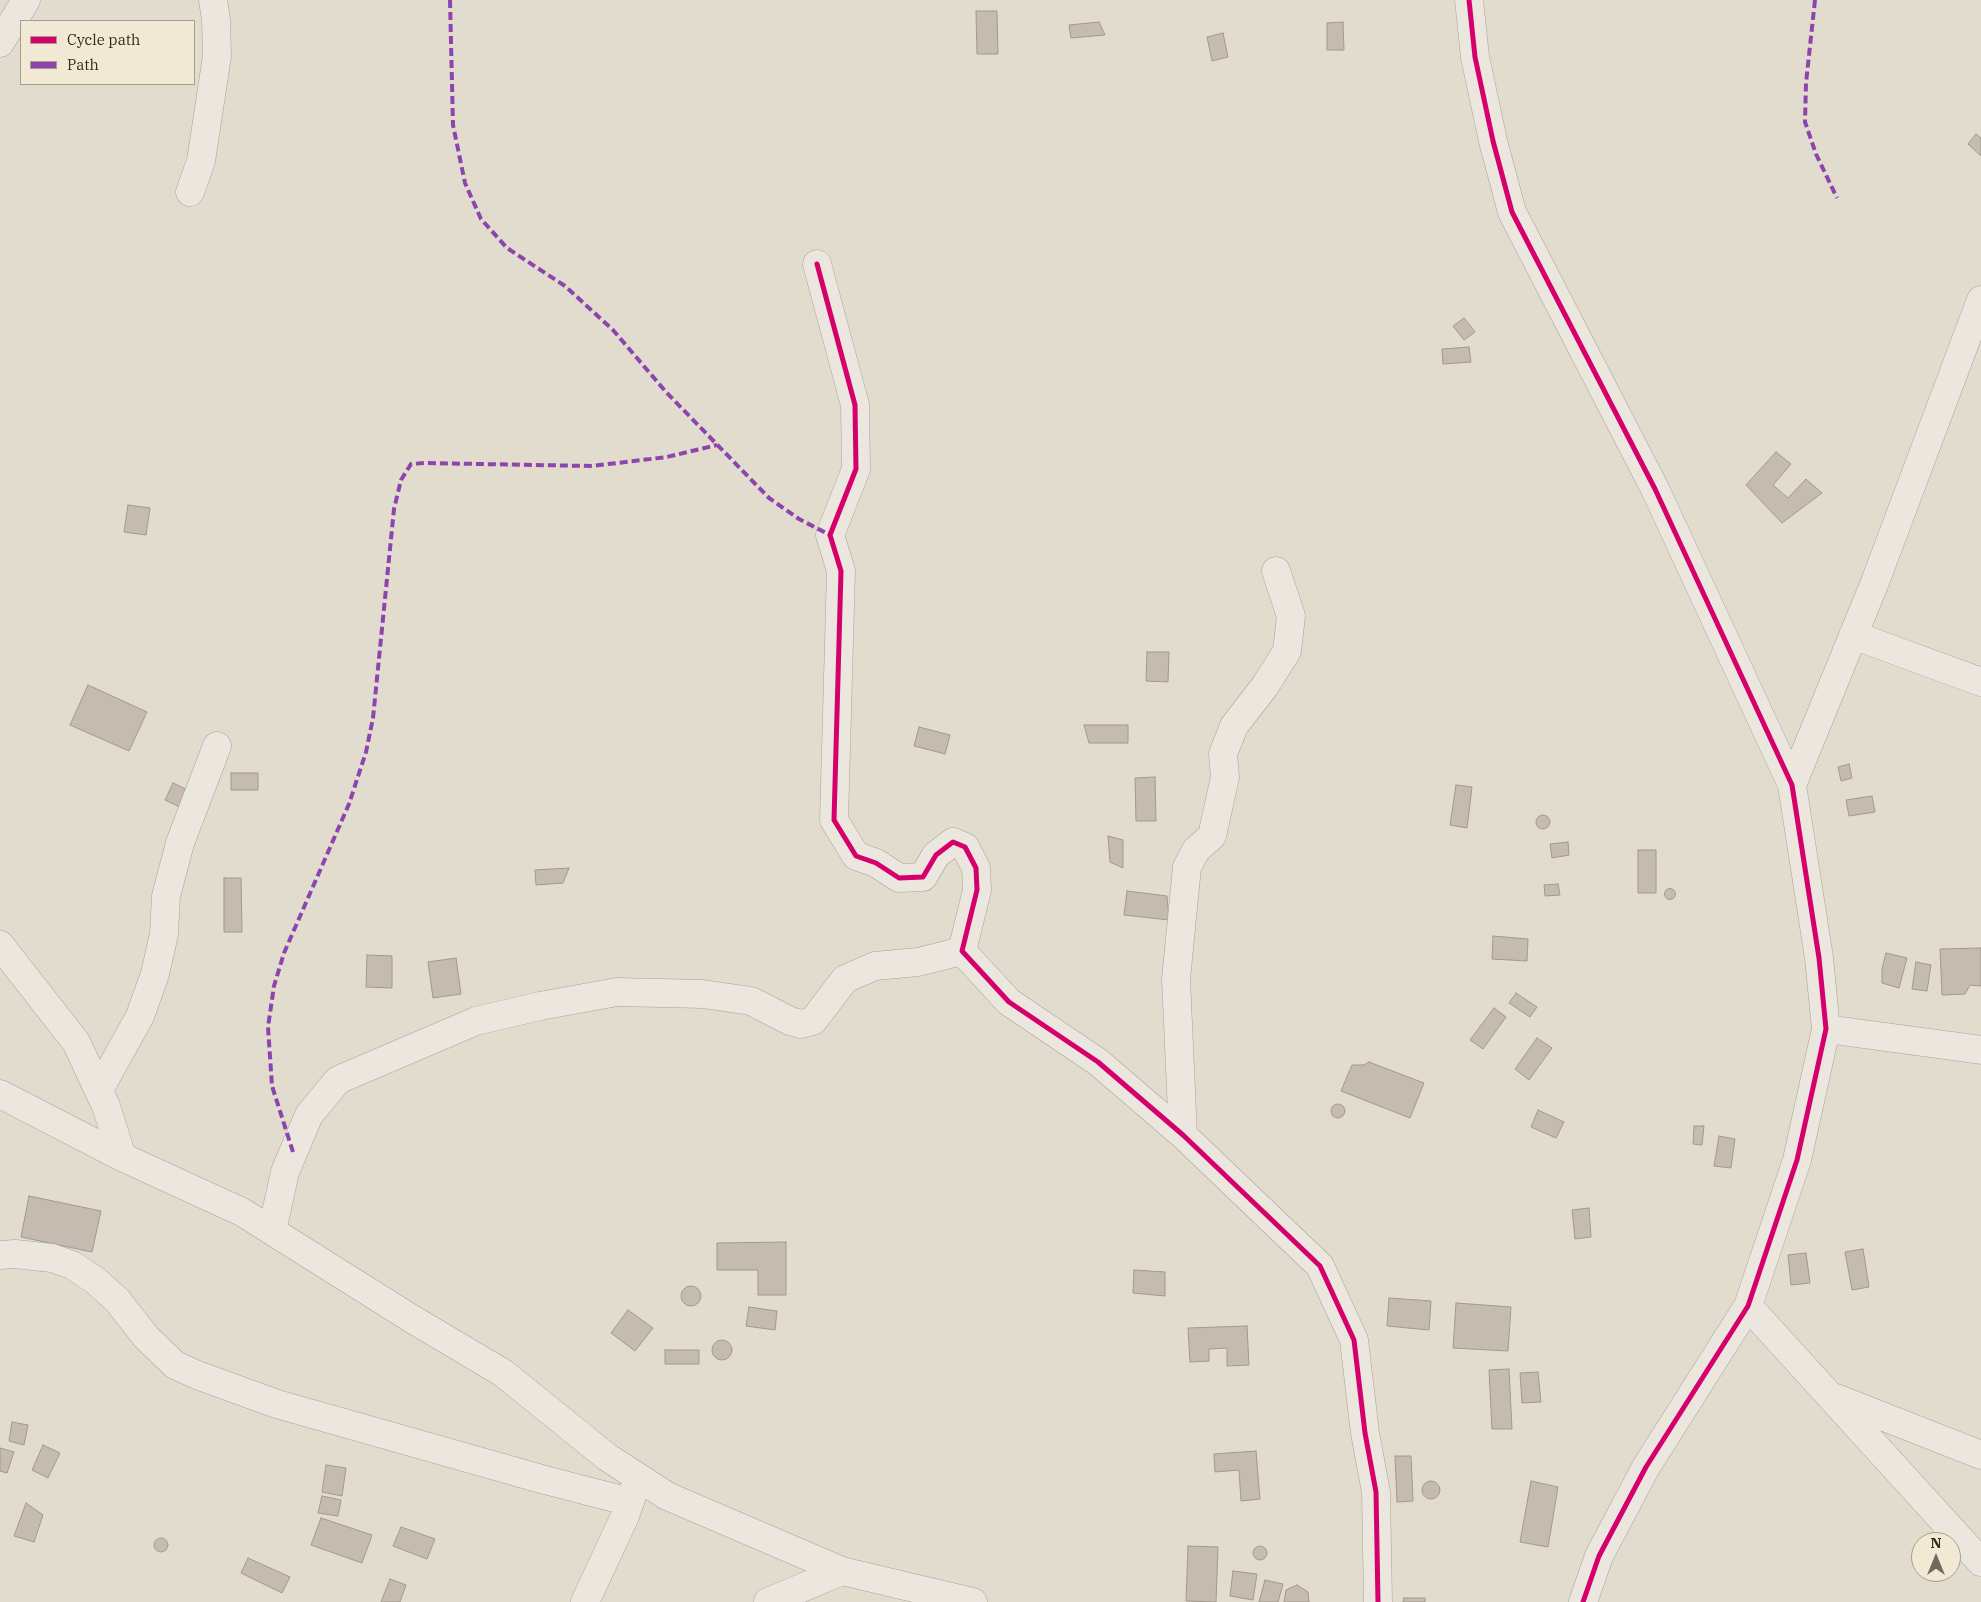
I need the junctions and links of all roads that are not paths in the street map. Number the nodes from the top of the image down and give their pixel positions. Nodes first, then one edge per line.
1 (26, 0) edge
2 (213, 0) edge
3 (1469, 0) edge
4 (0, 43) edge
5 (190, 192) dead end
6 (817, 264) dead end
7 (1981, 300) edge
8 (1276, 571) dead end
9 (1853, 635) junction
10 (1981, 682) edge
11 (217, 746) dead end
12 (1792, 785) junction
13 (0, 945) edge
14 (962, 951) junction
15 (1826, 1029) junction
16 (1981, 1050) edge
17 (99, 1090) junction
18 (0, 1094) edge
19 (1183, 1135) junction
20 (122, 1157) junction
21 (272, 1231) junction
22 (0, 1254) edge
23 (1748, 1306) junction
24 (1829, 1395) junction
25 (1981, 1455) edge
26 (634, 1490) junction
27 (1981, 1562) edge
28 (842, 1571) junction
29 (585, 1602) edge
30 (768, 1602) edge
31 (973, 1602) edge
32 (1378, 1602) edge
33 (1583, 1602) edge

1 - 4 street
2 - 5 street
3 - 12 street
6 - 14 street
7 - 9 street
8 - 19 street
9 - 10 street
9 - 12 street
11 - 17 street
12 - 15 street
13 - 17 street
14 - 19 street
14 - 21 street
15 - 16 street
15 - 23 street
17 - 20 street
18 - 20 street
19 - 32 street
20 - 21 street
21 - 26 street
22 - 26 street
23 - 24 street
23 - 33 street
24 - 25 street
24 - 27 street
26 - 28 street
26 - 29 street
28 - 30 street
28 - 31 street

